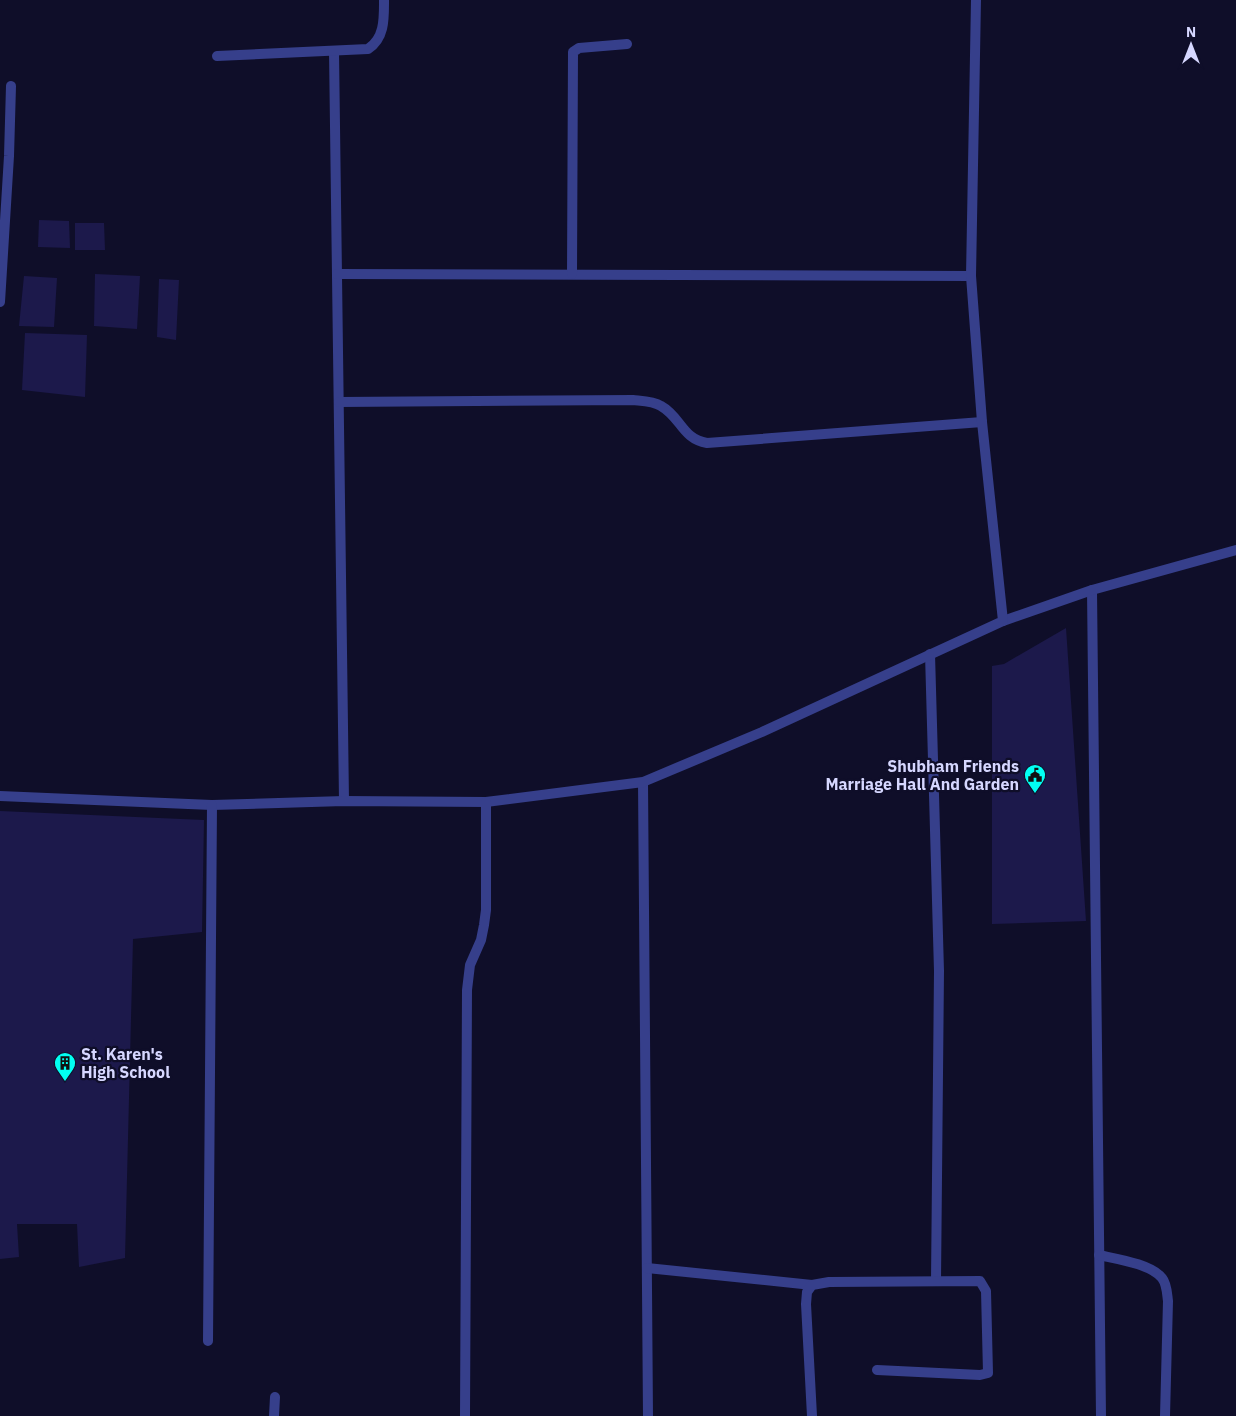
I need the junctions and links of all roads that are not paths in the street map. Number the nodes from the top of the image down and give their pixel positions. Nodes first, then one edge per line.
1 (384, 0) edge
2 (976, 0) edge
3 (627, 44) dead end
4 (334, 51) junction
5 (217, 56) dead end
6 (11, 86) dead end
7 (5, 156) edge
8 (337, 274) junction
9 (572, 274) junction
10 (971, 276) junction
11 (0, 302) edge
12 (339, 402) junction
13 (982, 422) junction
14 (1236, 550) edge
15 (1092, 590) junction
16 (1003, 621) junction
17 (930, 654) junction
18 (644, 782) junction
19 (0, 796) edge
20 (344, 801) junction
21 (486, 802) junction
22 (212, 805) junction
23 (1099, 1255) junction
24 (647, 1268) junction
25 (936, 1281) junction
26 (812, 1286) junction
27 (208, 1341) dead end
28 (877, 1370) dead end
29 (275, 1397) dead end
30 (274, 1416) edge
31 (465, 1416) edge
32 (648, 1416) edge
33 (812, 1416) edge
34 (1101, 1416) edge
35 (1165, 1416) edge

1 - 4 street
2 - 10 street
3 - 9 street
4 - 5 street
4 - 8 street
6 - 7 street
7 - 11 street
8 - 9 street
8 - 12 street
9 - 10 street
10 - 13 street
12 - 13 street
12 - 20 street
13 - 16 street
14 - 15 street
15 - 16 street
15 - 23 street
16 - 17 street
17 - 18 street
17 - 25 street
18 - 21 street
18 - 24 street
19 - 22 street
20 - 21 street
20 - 22 street
21 - 31 street
22 - 27 street
23 - 34 street
23 - 35 street
24 - 26 street
24 - 32 street
25 - 26 street
25 - 28 street
26 - 33 street
29 - 30 street

